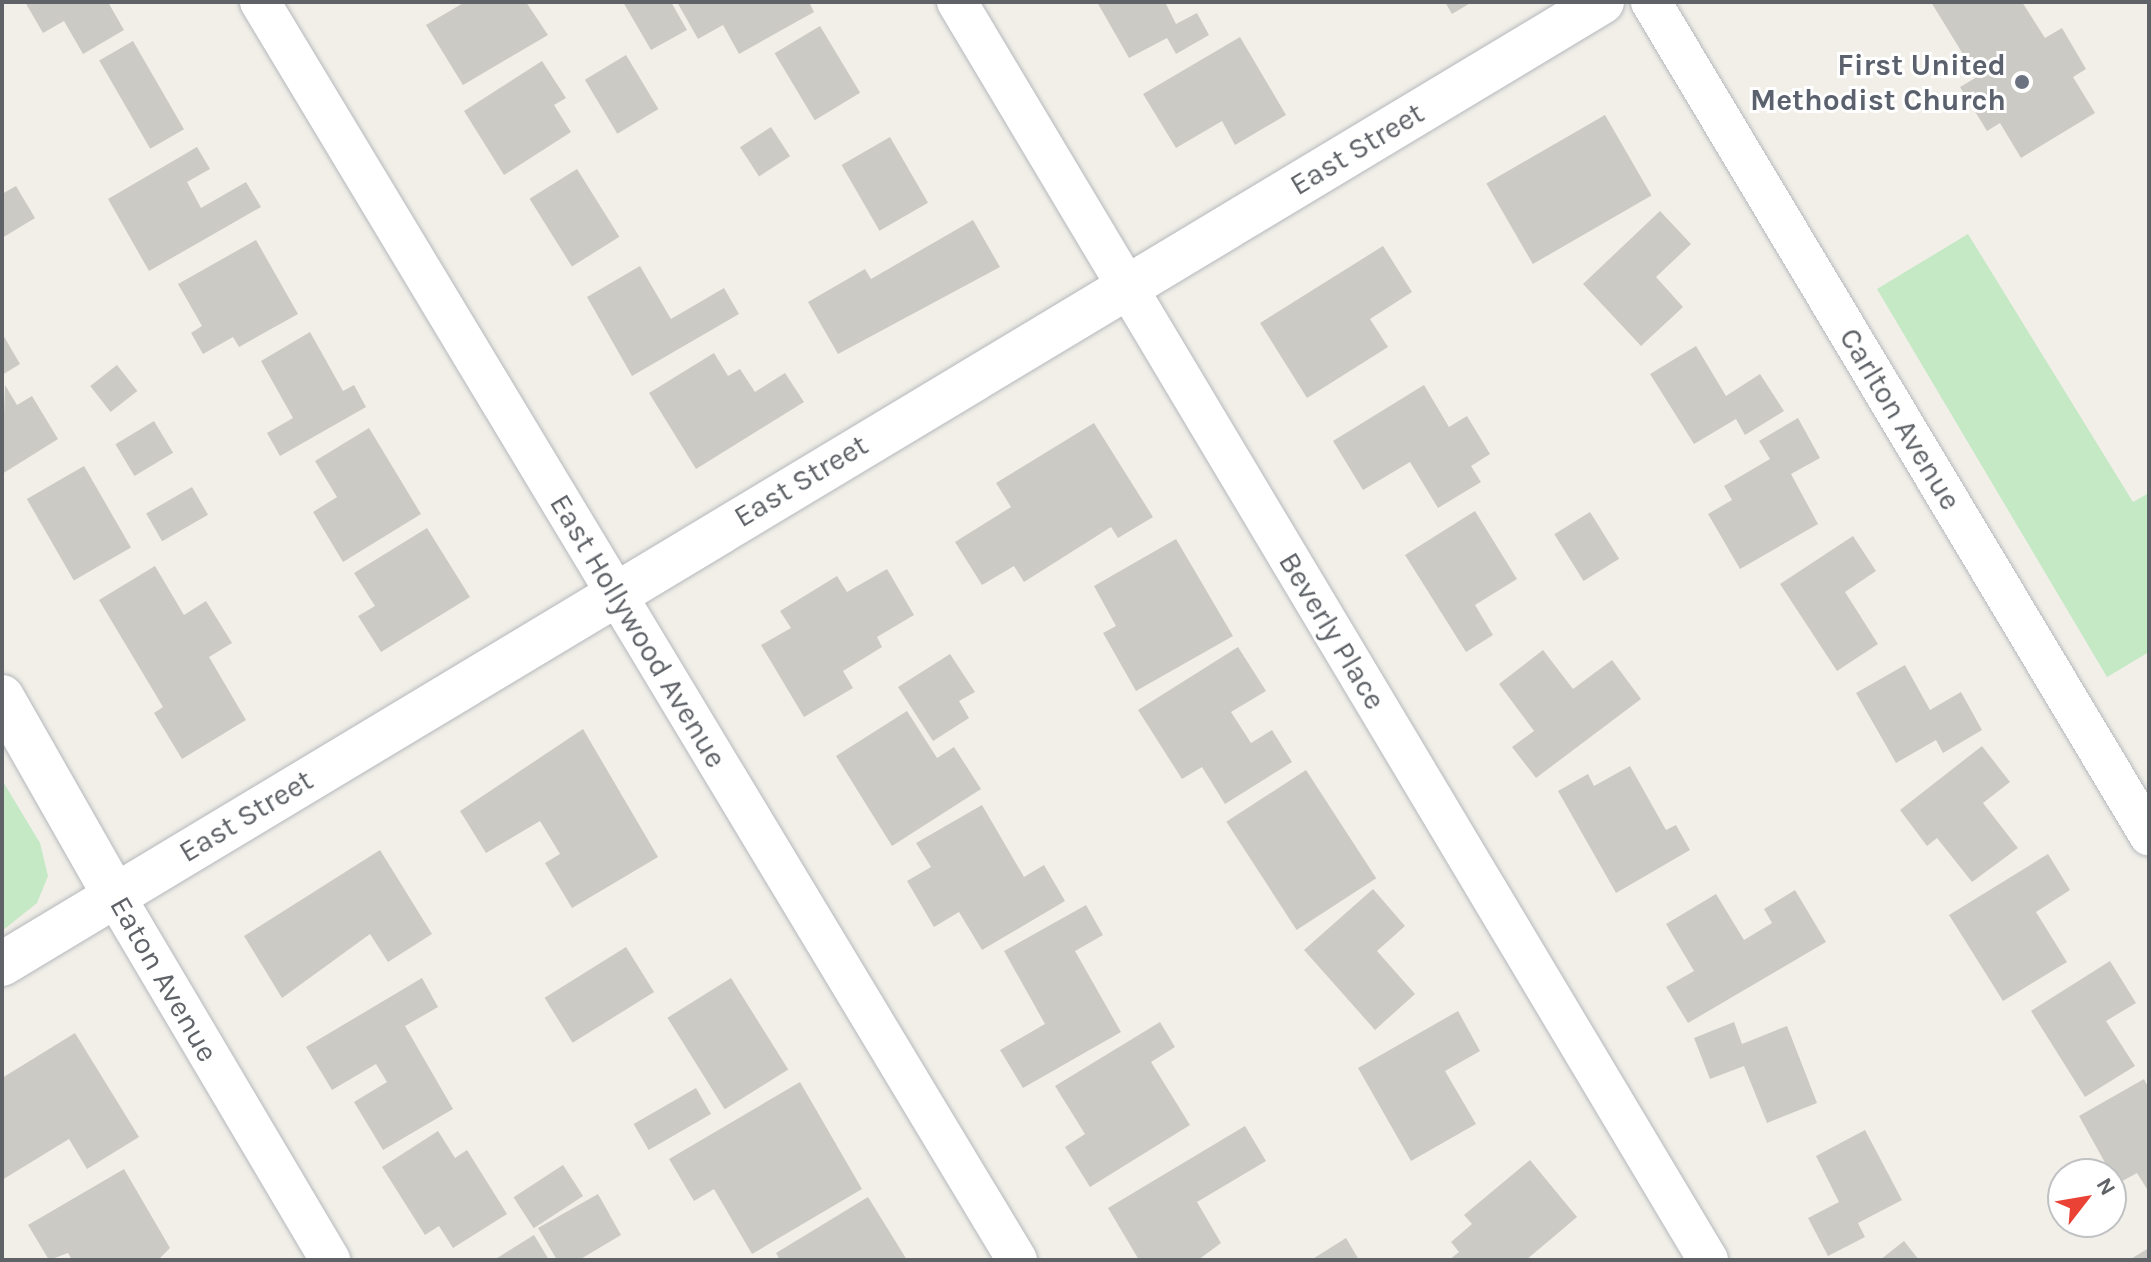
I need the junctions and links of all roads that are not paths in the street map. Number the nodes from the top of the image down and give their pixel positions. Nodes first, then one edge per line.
1 (260, 2) edge
2 (957, 2) edge
3 (1602, 2) edge
4 (1651, 2) edge
5 (1126, 286) junction
6 (614, 592) junction
7 (2, 697) edge
8 (2149, 835) edge
9 (115, 896) junction
10 (2, 964) edge
11 (330, 1260) edge
12 (1017, 1260) edge
13 (1708, 1260) edge

1 - 6 street, East Hollywood Avenue
2 - 5 street, Beverly Place
3 - 5 street, East Street
4 - 8 street, Carlton Avenue
5 - 6 street, East Street
5 - 13 street, Beverly Place
6 - 9 street, East Street
6 - 12 street, East Hollywood Avenue
7 - 9 street, Eaton Avenue
9 - 10 street, East Street
9 - 11 street, Eaton Avenue

